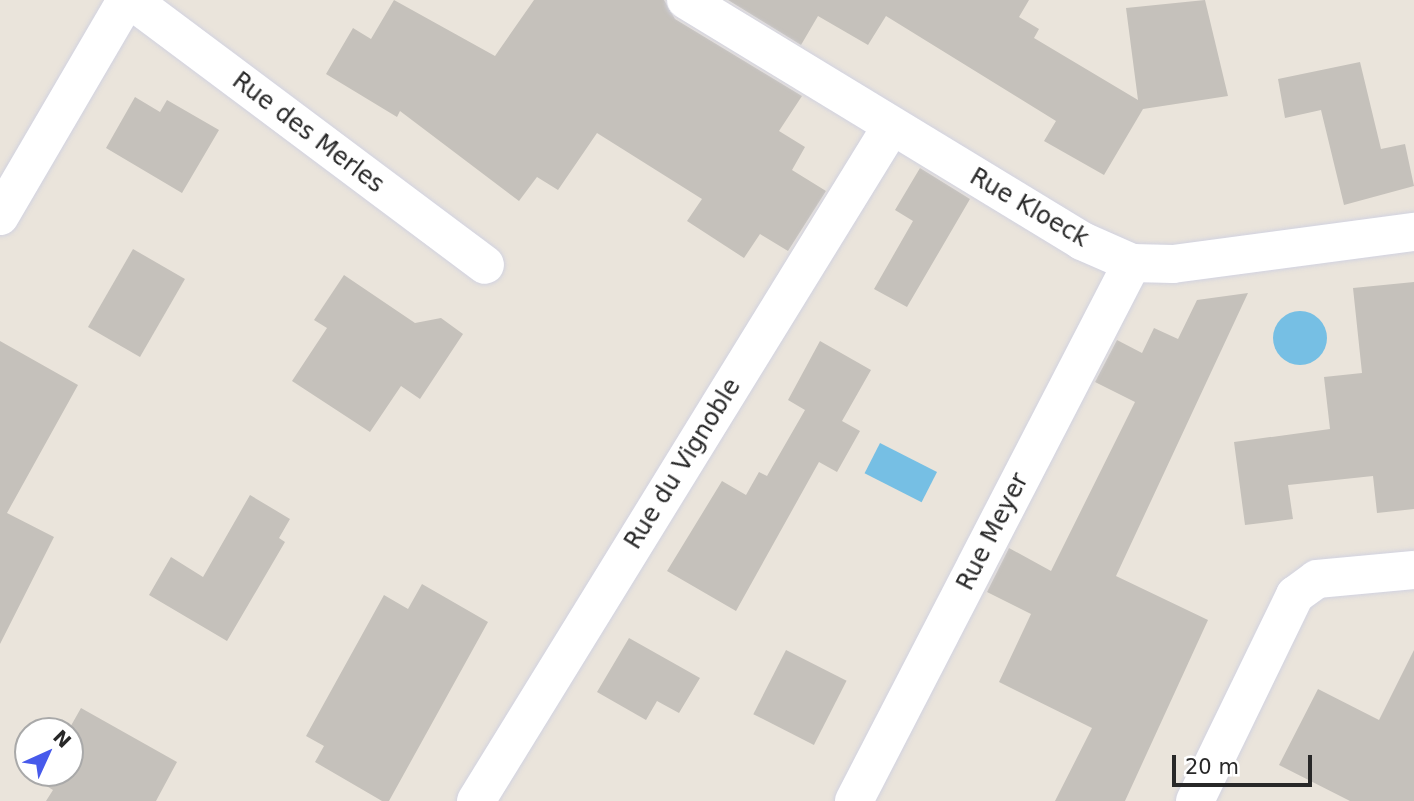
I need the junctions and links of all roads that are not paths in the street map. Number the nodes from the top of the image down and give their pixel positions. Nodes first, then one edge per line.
1 (128, 0) edge
2 (685, 0) edge
3 (891, 127) junction
4 (0, 216) edge
5 (1414, 232) edge
6 (1132, 263) junction
7 (485, 265) dead end
8 (1414, 570) edge
9 (475, 801) edge
10 (854, 801) edge
11 (1195, 801) edge

1 - 4 street
1 - 7 street, Rue des Merles
2 - 3 street, Rue Kloeck
3 - 6 street, Rue Kloeck
3 - 9 street, Rue du Vignoble
5 - 6 street, Rue Kloeck
6 - 10 street, Rue Meyer
8 - 11 street

